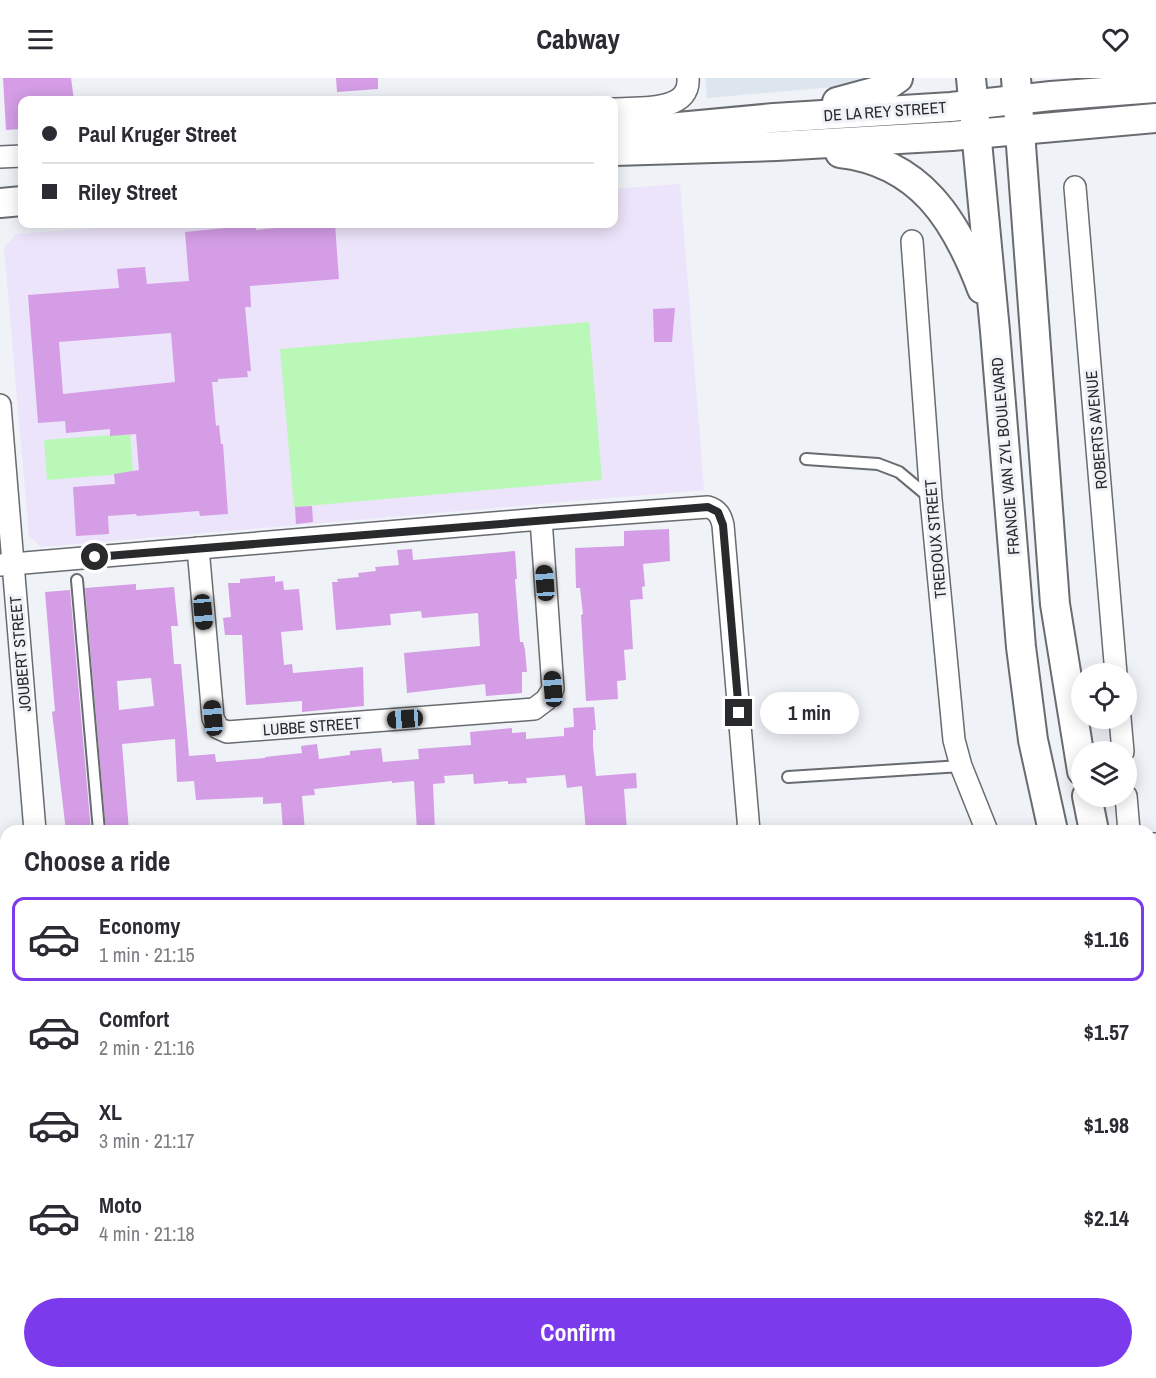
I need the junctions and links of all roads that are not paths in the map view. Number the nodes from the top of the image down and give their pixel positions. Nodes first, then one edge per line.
1 (898, 78) edge
2 (688, 80) edge
3 (1156, 88) edge
4 (1017, 89) edge
5 (972, 92) edge
6 (618, 109) edge
7 (1156, 118) edge
8 (1020, 129) junction
9 (775, 132) junction
10 (618, 133) edge
11 (976, 133) junction
12 (618, 152) edge
13 (18, 156) edge
14 (0, 157) edge
15 (18, 182) edge
16 (0, 184) edge
17 (1075, 187) dead end
18 (18, 201) edge
19 (0, 202) edge
20 (912, 241) dead end
21 (995, 331) junction
22 (0, 405) edge
23 (806, 459) dead end
24 (931, 499) junction
25 (541, 519) junction
26 (198, 548) junction
27 (6, 564) edge
28 (77, 580) dead end
29 (1115, 663) edge
30 (1075, 741) edge
31 (961, 766) junction
32 (788, 777) dead end
33 (1089, 807) edge
34 (1127, 807) edge
35 (34, 825) edge
36 (98, 825) edge
37 (748, 825) edge
38 (985, 825) edge
39 (1052, 825) edge
40 (1093, 825) edge
41 (1129, 825) edge

1 - 9 main road
2 - 6 street
3 - 4 main road, DE LA REY STREET
4 - 5 main road, DE LA REY STREET
4 - 8 main road
5 - 9 main road, DE LA REY STREET
5 - 11 main road, FRANCIE VAN ZYL BOULEVARD
7 - 8 main road, DE LA REY STREET
8 - 11 main road, DE LA REY STREET
8 - 30 main road
9 - 10 main road, DE LA REY STREET
9 - 11 main road, DE LA REY STREET
9 - 12 main road, DE LA REY STREET
9 - 21 main road
11 - 21 main road, FRANCIE VAN ZYL BOULEVARD
13 - 14 street
15 - 16 main road
17 - 29 street, ROBERTS AVENUE
18 - 19 main road
20 - 24 street, TREDOUX STREET
21 - 39 main road, FRANCIE VAN ZYL BOULEVARD
22 - 27 street, JOUBERT STREET
23 - 24 lane
24 - 31 street, TREDOUX STREET
25 - 26 street
25 - 26 street, LUBBE STREET
25 - 37 street
26 - 27 street
27 - 35 street, JOUBERT STREET
28 - 36 lane
31 - 32 lane
31 - 38 street, TREDOUX STREET
33 - 40 main road
34 - 41 street

